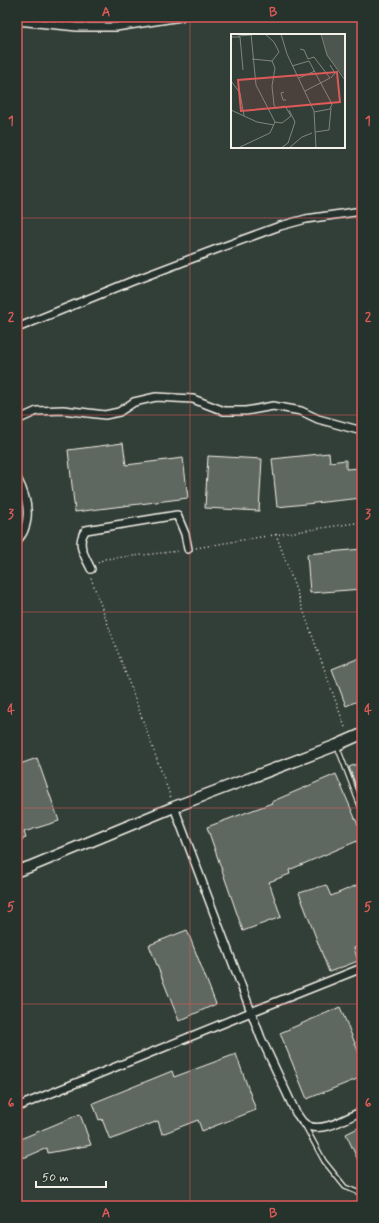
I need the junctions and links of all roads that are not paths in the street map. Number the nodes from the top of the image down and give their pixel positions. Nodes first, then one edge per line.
1 (181, 17) edge
2 (17, 21) edge
3 (362, 211) edge
4 (17, 328) edge
5 (17, 420) edge
6 (362, 431) edge
7 (17, 478) edge
8 (17, 541) edge
9 (188, 549) road end
10 (91, 569) road end
11 (362, 734) edge
12 (337, 746) junction
13 (174, 807) junction
14 (362, 811) edge
15 (17, 871) edge
16 (362, 968) edge
17 (251, 1012) junction
18 (17, 1107) edge
19 (362, 1111) edge
20 (303, 1123) junction
21 (362, 1194) edge

1 - 2 street
3 - 4 street
5 - 6 street
7 - 8 street
9 - 10 street
11 - 12 street
12 - 13 street
12 - 14 lane
13 - 15 street
13 - 17 street
16 - 17 street
17 - 18 street
17 - 20 street
19 - 20 street
20 - 21 lane

